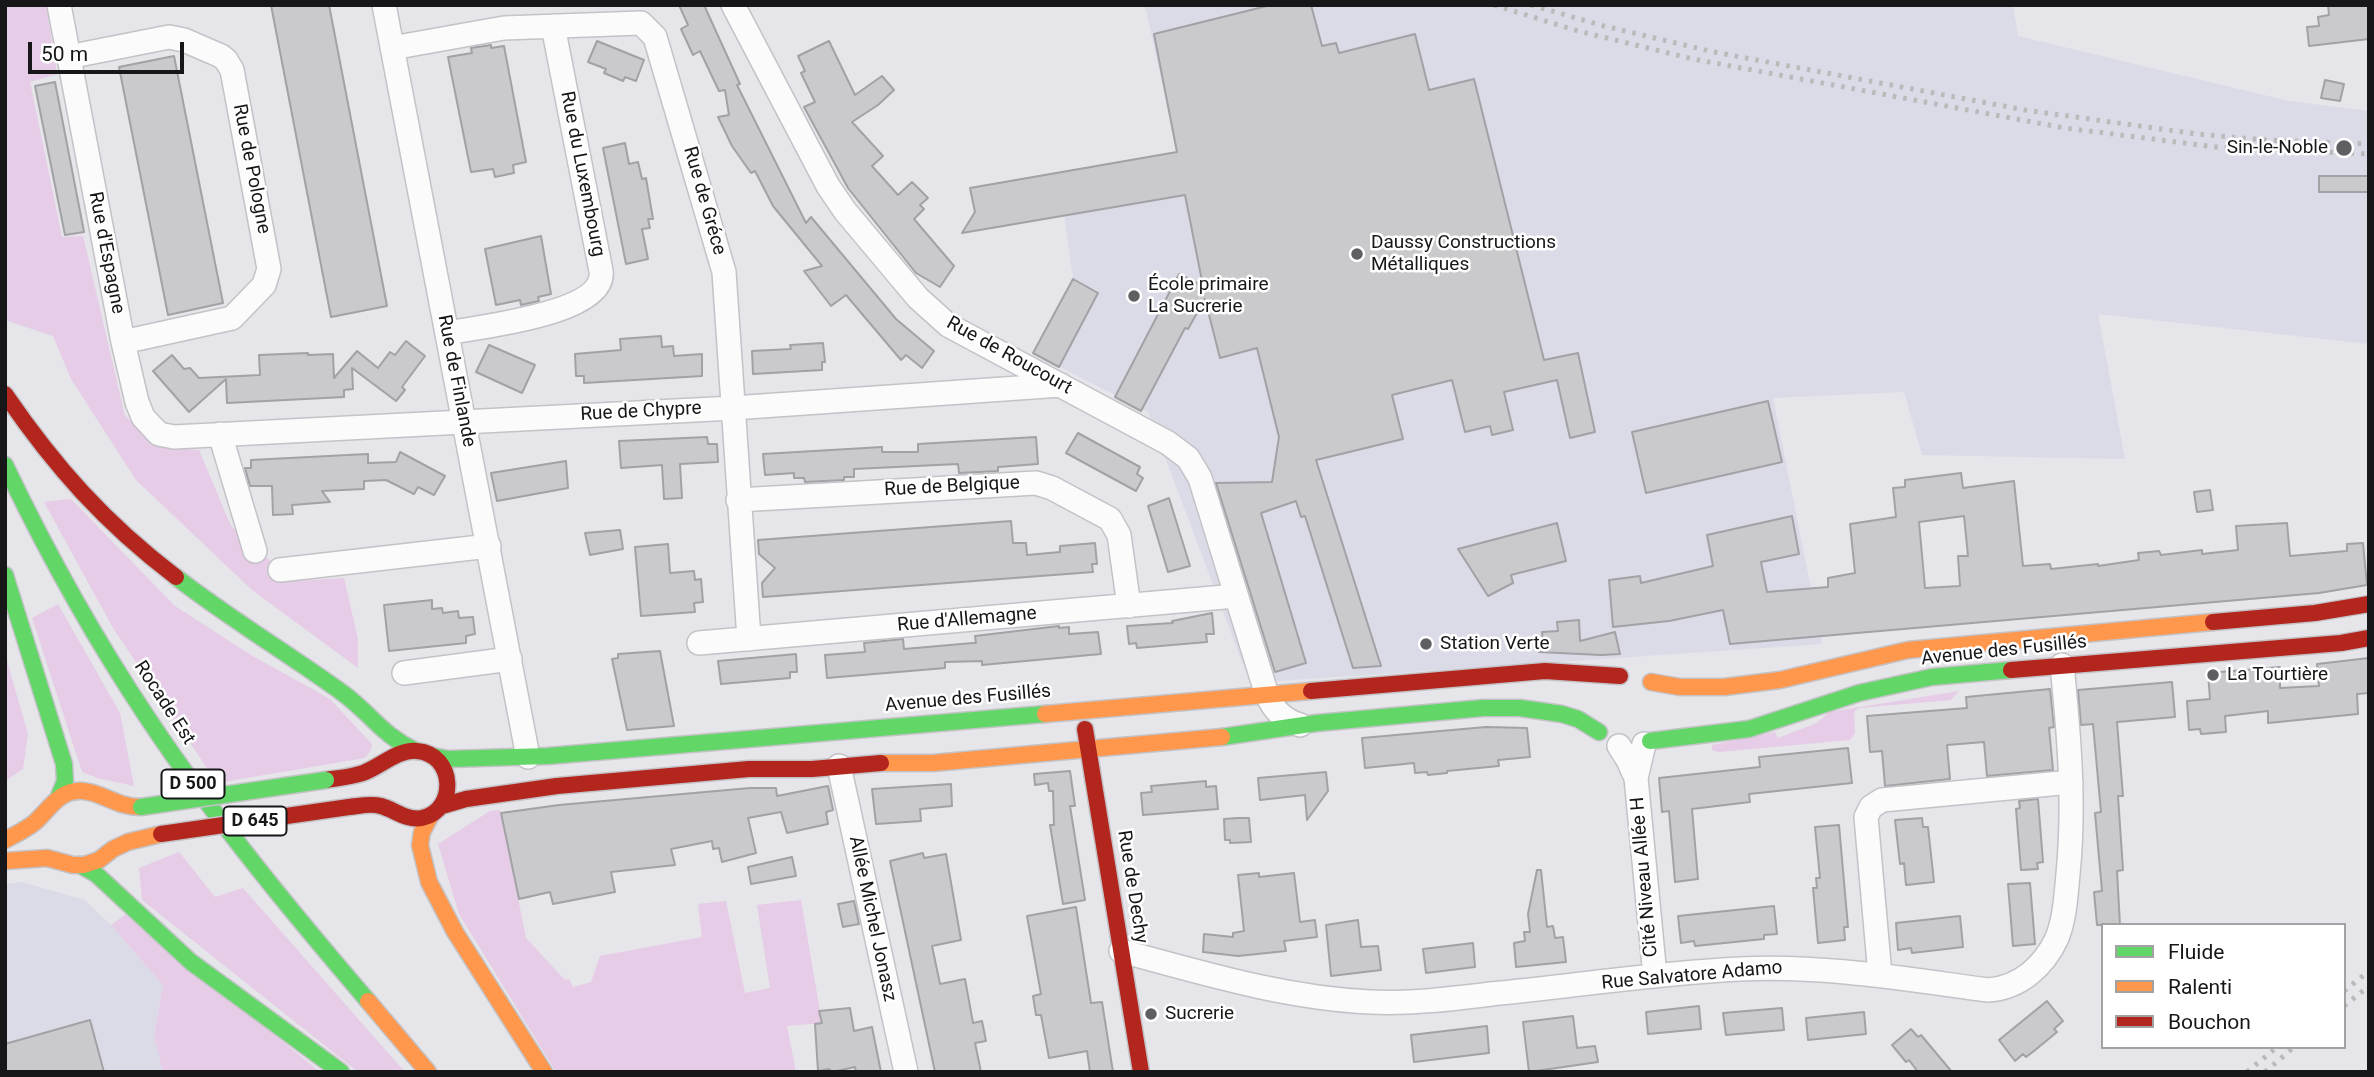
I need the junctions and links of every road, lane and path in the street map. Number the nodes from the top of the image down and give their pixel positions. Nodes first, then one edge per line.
1 (59, 5) edge
2 (384, 5) edge
3 (733, 5) edge
4 (645, 14) edge
5 (553, 26) junction
6 (392, 48) junction
7 (68, 57) junction
8 (447, 332) junction
9 (123, 342) junction
10 (1061, 385) junction
11 (5, 394) edge
12 (733, 408) junction
13 (463, 420) junction
14 (220, 434) junction
15 (5, 465) edge
16 (738, 500) junction
17 (489, 546) junction
18 (255, 551) dead end
19 (280, 570) dead end
20 (5, 575) edge
21 (1236, 596) junction
22 (2367, 604) edge
23 (1129, 606) junction
24 (2369, 638) edge
25 (749, 639) junction
26 (699, 643) dead end
27 (510, 659) junction
28 (2062, 666) junction
29 (404, 673) dead end
30 (1620, 676) junction
31 (1651, 682) junction
32 (1599, 691) dead end
33 (1267, 695) junction
34 (1664, 699) dead end
35 (1593, 709) dead end
36 (1082, 710) junction
37 (1664, 723) dead end
38 (1300, 725) junction
39 (1599, 732) junction
40 (1647, 743) junction
41 (1619, 746) junction
42 (1088, 750) junction
43 (416, 751) junction
44 (433, 756) junction
45 (528, 757) junction
46 (839, 766) junction
47 (1636, 778) junction
48 (2071, 782) junction
49 (59, 796) junction
50 (437, 810) junction
51 (46, 812) junction
52 (5, 840) edge
53 (60, 860) junction
54 (5, 862) edge
55 (80, 865) junction
56 (1121, 951) junction
57 (1880, 975) junction
58 (1655, 976) junction
59 (341, 1072) edge
60 (428, 1072) edge
61 (544, 1072) edge
62 (906, 1072) edge
63 (1141, 1072) edge

1 - 7 street, Rue d'Espagne
2 - 6 street, Rue de Finlande
3 - 10 street, Rue de Roucourt
4 - 5 street, Rue de Gréce
4 - 12 street, Rue de Gréce
5 - 6 street, Rue de Gréce
5 - 8 street, Rue du Luxembourg
6 - 8 street, Rue de Finlande
7 - 9 street, Rue d'Espagne
7 - 9 street, Rue de Pologne
8 - 13 street, Rue de Finlande
9 - 14 street, Rue d'Espagne
10 - 12 street, Rue de Chypre
10 - 21 street, Rue de Roucourt
11 - 43 main road, Avenue des Fusillés
12 - 13 street, Rue de Chypre
12 - 16 street, Rue de Gréce
13 - 14 street, Rue de Chypre
13 - 17 street, Rue de Finlande
14 - 18 street
15 - 60 main road, Rocade Est / D 500
16 - 23 street, Rue de Belgique
16 - 25 street, Rue de Gréce
17 - 19 street
17 - 27 street, Rue de Finlande
20 - 49 main road
21 - 23 street, Rue d'Allemagne
21 - 33 street, Rue de Roucourt
22 - 31 main road, Avenue des Fusillés
23 - 25 street, Rue d'Allemagne
24 - 28 main road, Avenue des Fusillés
25 - 26 street, Rue d'Allemagne
27 - 29 street
27 - 45 street, Rue de Finlande
28 - 40 main road, Avenue des Fusillés
28 - 48 street, Rue Salvatore Adamo
30 - 31 main road, Avenue des Fusillés
30 - 32 main road
30 - 33 main road, Avenue des Fusillés
31 - 34 main road
33 - 36 main road, Avenue des Fusillés
33 - 38 street
35 - 39 main road
36 - 42 main road, Rue de Dechy
36 - 45 main road, Avenue des Fusillés
37 - 40 main road
38 - 39 main road, D 645
38 - 42 main road, D 645
39 - 41 main road
40 - 41 main road, Avenue des Fusillés
40 - 47 street, Cité Niveau Allée H
41 - 47 street, Cité Niveau Allée H
42 - 46 main road, D 645
42 - 56 main road, Rue de Dechy
43 - 44 main road, Avenue des Fusillés
43 - 49 main road, D 645, bridge
44 - 45 main road, Avenue des Fusillés
44 - 50 main road
46 - 50 main road, D 645
46 - 62 street, Allée Michel Jonasz
47 - 58 street, Cité Niveau Allée H
48 - 57 street, Rue Salvatore Adamo
48 - 57 street
49 - 51 main road
50 - 55 main road, D 645, bridge
50 - 61 main road
51 - 52 main road
51 - 53 main road
53 - 54 main road
53 - 55 main road
55 - 59 main road
56 - 58 street, Rue Salvatore Adamo
56 - 63 main road, Rue de Dechy
57 - 58 street, Rue Salvatore Adamo

